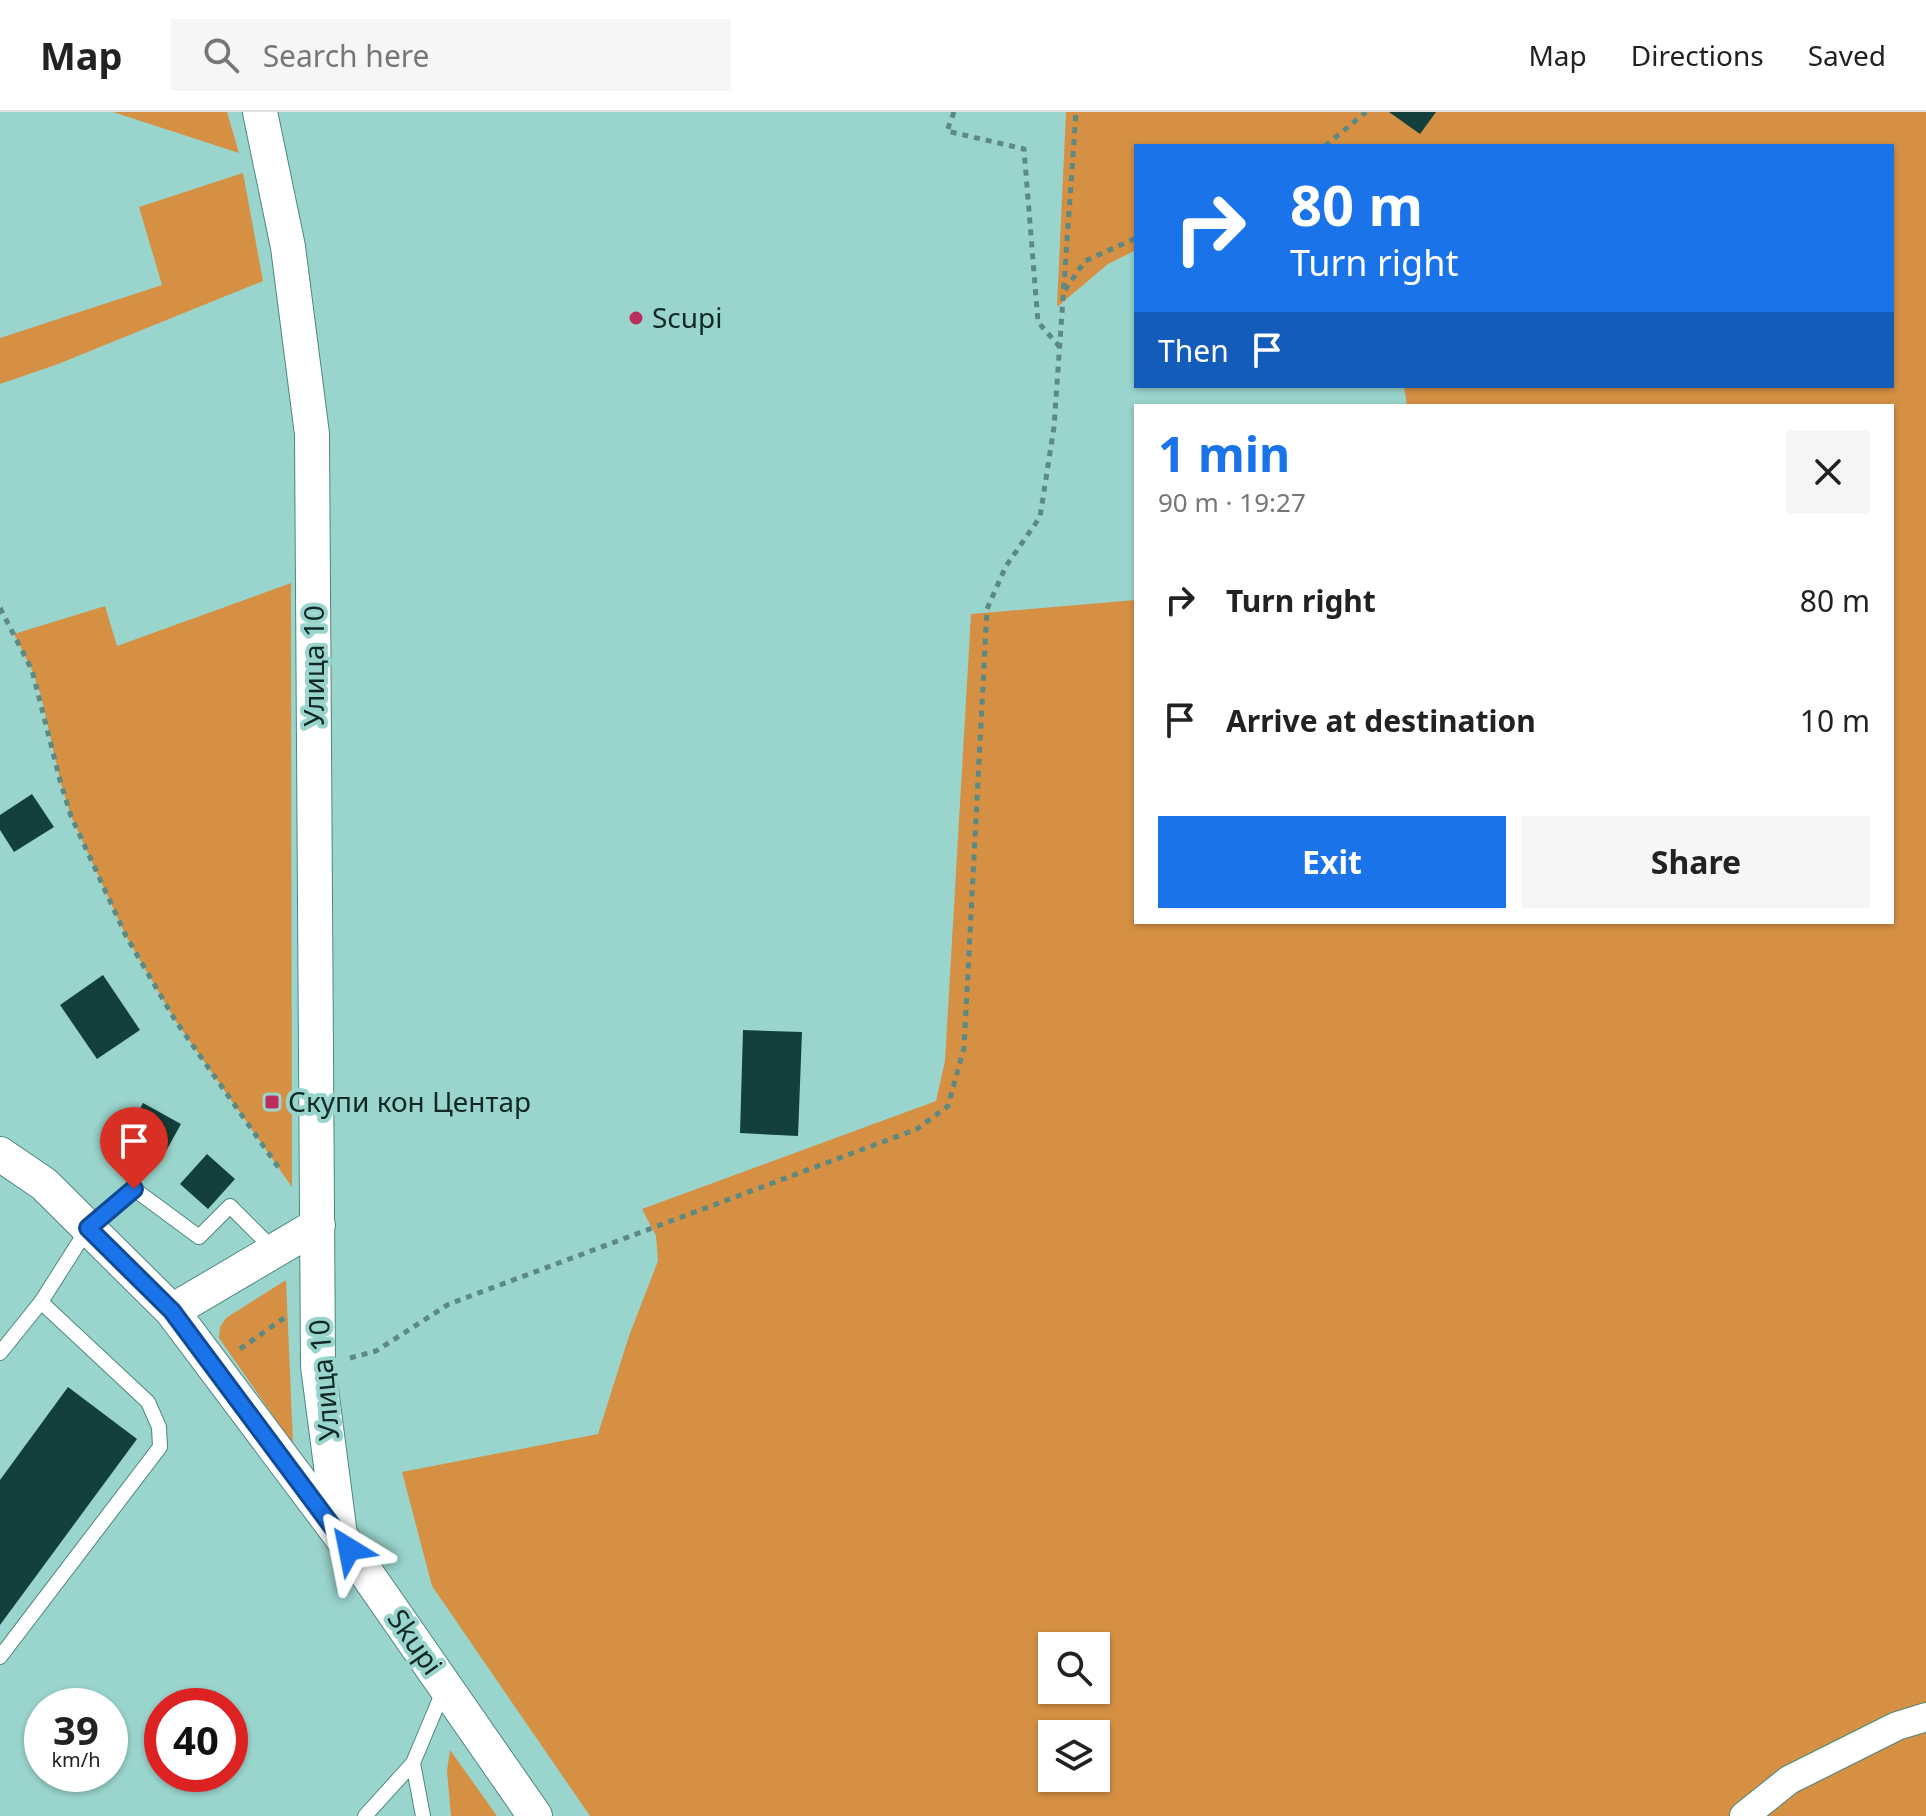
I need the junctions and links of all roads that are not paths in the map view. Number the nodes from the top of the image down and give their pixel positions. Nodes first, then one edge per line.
1 (260, 112) edge
2 (0, 1154) edge
3 (318, 1225) junction
4 (88, 1228) junction
5 (273, 1249) junction
6 (41, 1302) junction
7 (172, 1311) junction
8 (0, 1353) edge
9 (340, 1535) junction
10 (0, 1657) edge
11 (445, 1685) junction
12 (1926, 1717) edge
13 (413, 1763) junction
14 (365, 1816) edge
15 (423, 1816) edge
16 (535, 1816) edge
17 (1744, 1816) edge

1 - 3 street, Улица 10
2 - 4 street, Skupi
3 - 5 street
3 - 9 street, Улица 10
4 - 5 lane
4 - 6 lane
4 - 7 street, Skupi
5 - 7 street
6 - 8 lane
6 - 10 lane
7 - 9 street, Skupi
9 - 11 street, Skupi
11 - 13 lane
11 - 16 street, Skupi
12 - 17 street
13 - 14 lane
13 - 15 lane

